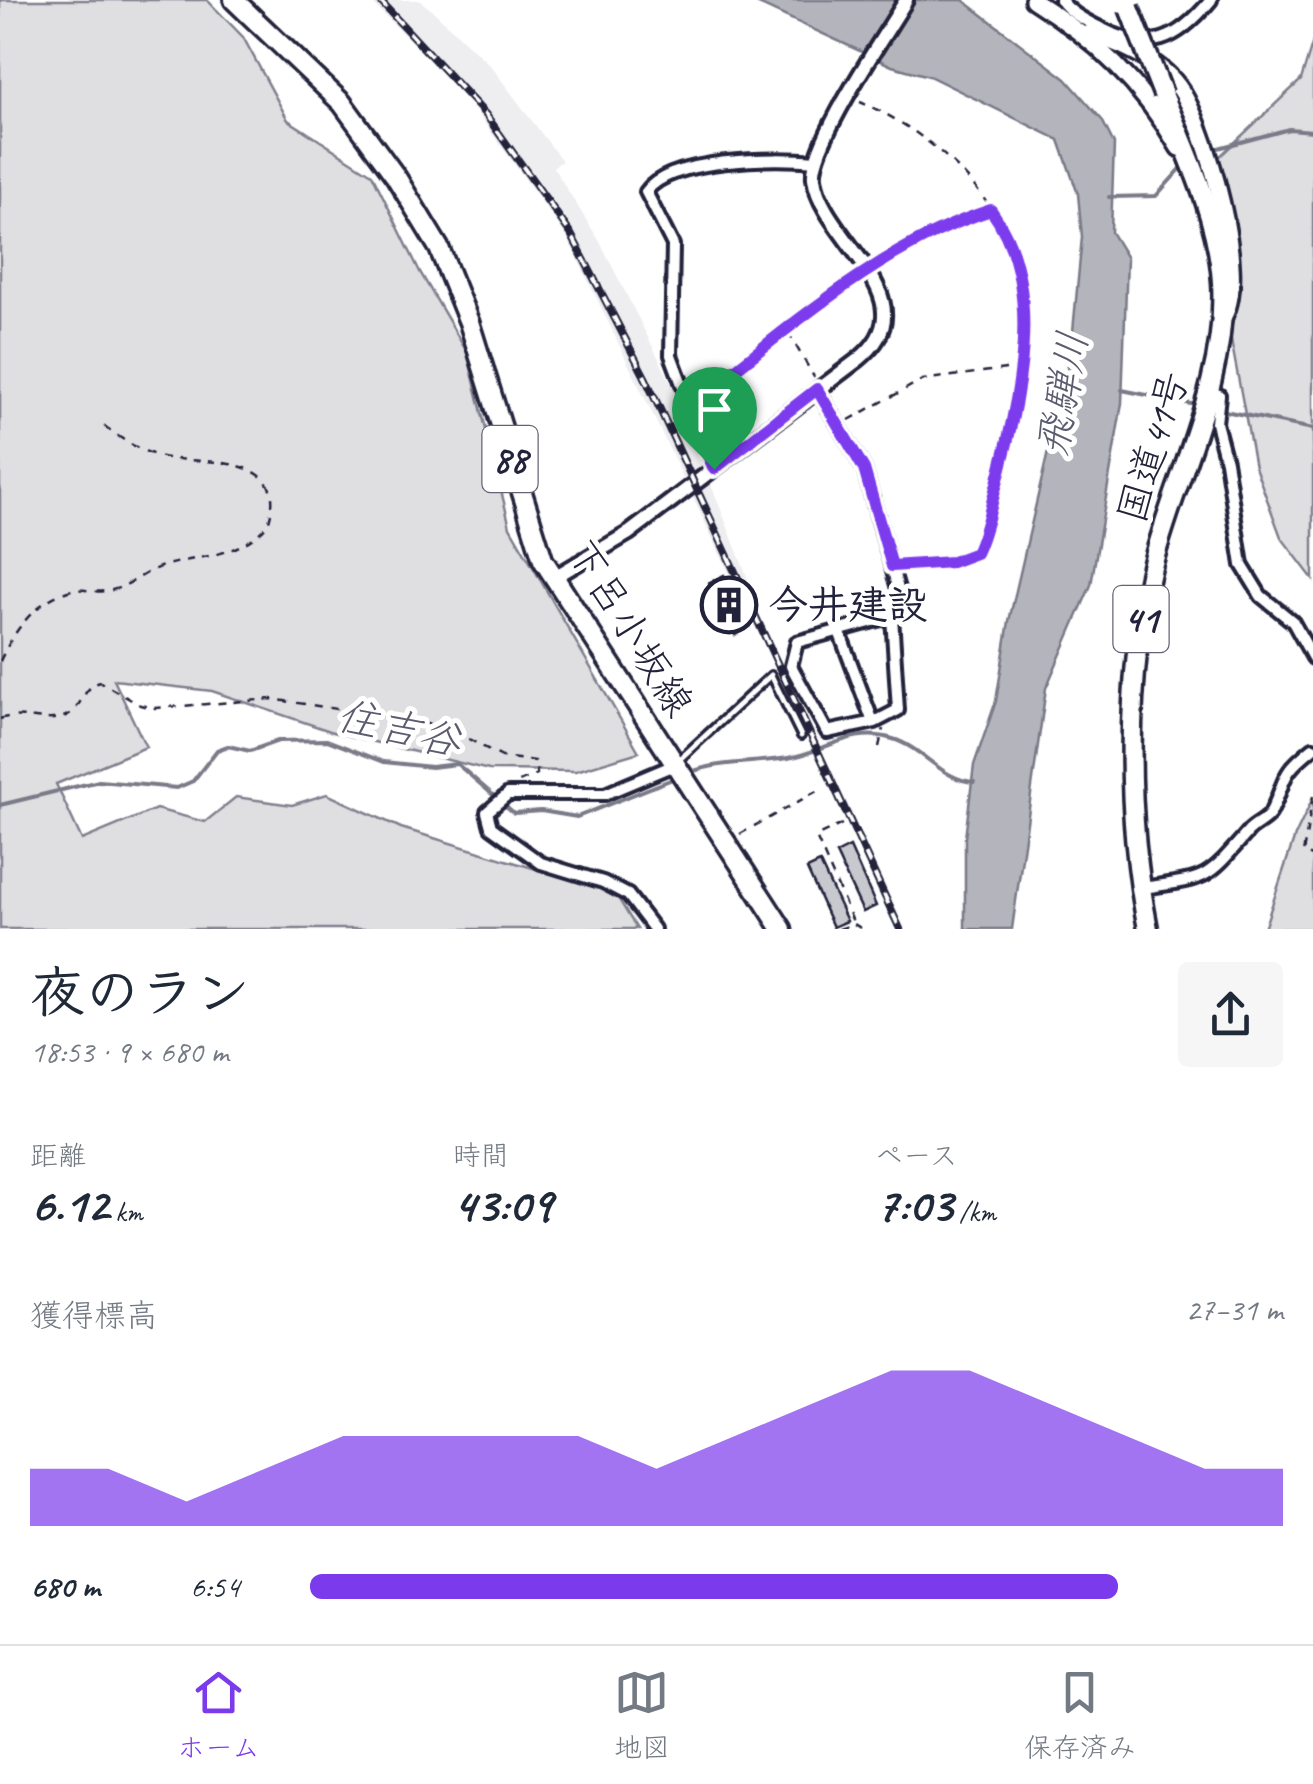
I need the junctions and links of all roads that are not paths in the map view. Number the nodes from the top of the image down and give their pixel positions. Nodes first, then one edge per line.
1 (234, 0) edge
2 (906, 0) edge
3 (1033, 0) edge
4 (1060, 0) edge
5 (1211, 0) edge
6 (1128, 4) edge
7 (1086, 34) junction
8 (1189, 160) junction
9 (815, 161) junction
10 (1222, 318) junction
11 (818, 388) junction
12 (1208, 390) junction
13 (714, 469) junction
14 (553, 578) junction
15 (892, 616) junction
16 (838, 630) junction
17 (1313, 658) edge
18 (878, 720) junction
19 (802, 736) dead end
20 (1313, 748) edge
21 (674, 764) junction
22 (1143, 888) junction
23 (654, 929) edge
24 (782, 929) edge
25 (1148, 929) edge

1 - 14 main road, 下呂小坂線 / 88
2 - 9 street
3 - 7 main road
4 - 5 street
6 - 8 main road, 国道41号 / 41, bridge
7 - 8 main road
7 - 10 main road
8 - 10 main road, 国道41号 / 41
9 - 11 street
9 - 13 street
10 - 12 main road, 国道41号 / 41
11 - 13 street
11 - 15 street
12 - 17 street
12 - 22 main road, 国道41号 / 41
13 - 14 street
14 - 21 main road, 下呂小坂線 / 88
15 - 16 street
15 - 18 street
16 - 18 street
16 - 18 street
19 - 21 lane
20 - 22 street
21 - 23 street
21 - 24 main road, 下呂小坂線 / 88
22 - 25 main road, 国道41号 / 41

